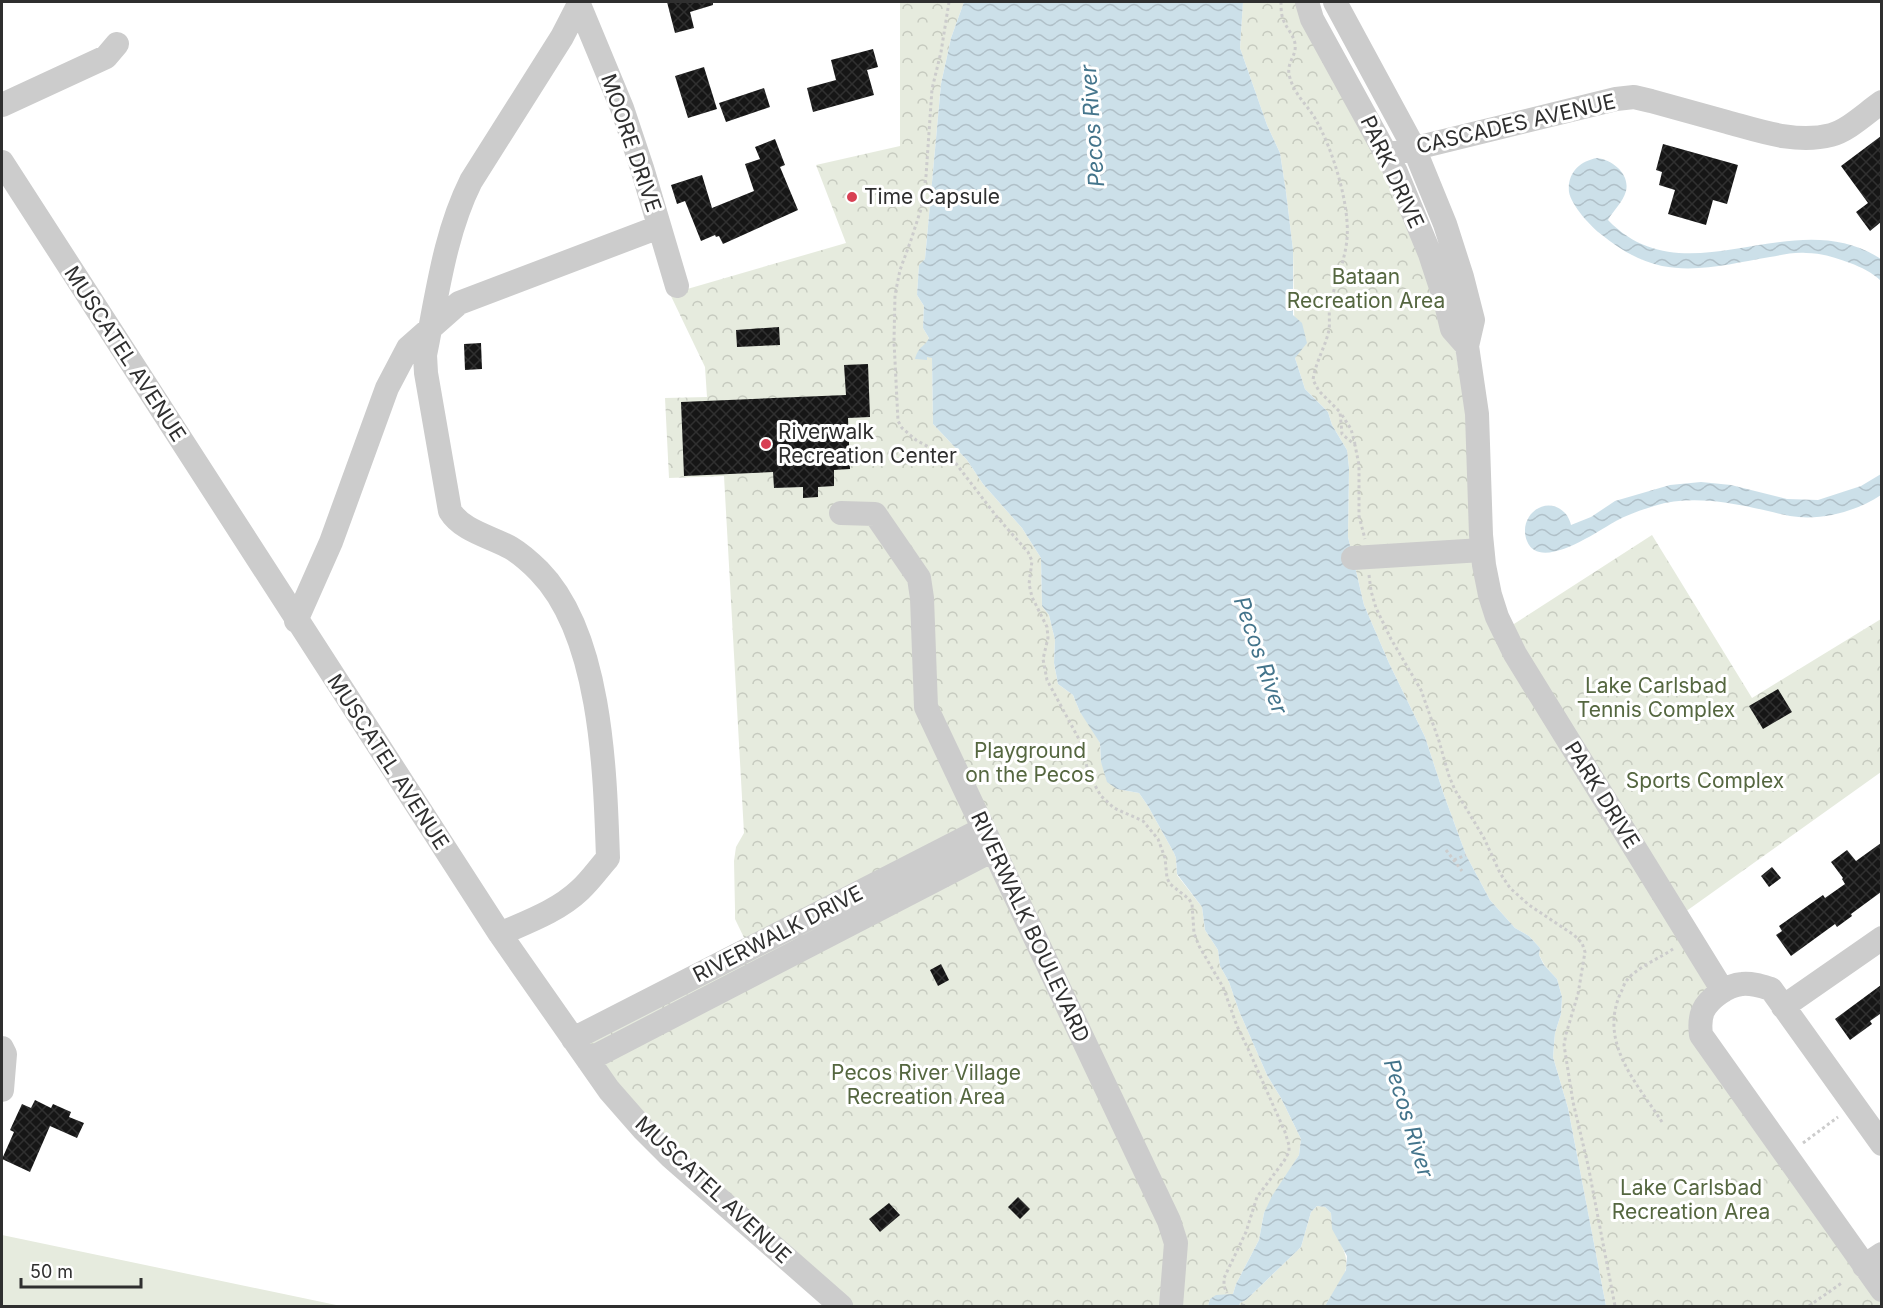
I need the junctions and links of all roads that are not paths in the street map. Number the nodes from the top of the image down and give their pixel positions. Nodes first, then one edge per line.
1 (1307, 2) edge
2 (1335, 2) edge
3 (579, 3) edge
4 (117, 44) dead end
5 (1881, 102) edge
6 (2, 105) edge
7 (1413, 148) junction
8 (1387, 155) junction
9 (2, 162) edge
10 (660, 227) junction
11 (677, 286) dead end
12 (431, 326) junction
13 (1467, 345) junction
14 (841, 513) dead end
15 (1482, 550) junction
16 (1360, 558) road end
17 (296, 621) junction
18 (983, 828) junction
19 (993, 850) junction
20 (500, 934) junction
21 (1881, 938) edge
22 (758, 944) junction
23 (769, 966) junction
24 (1722, 991) junction
25 (1783, 1007) junction
26 (573, 1039) junction
27 (2, 1048) edge
28 (588, 1060) junction
29 (2, 1090) edge
30 (1874, 1118) edge
31 (1881, 1144) edge
32 (1873, 1260) edge
33 (1881, 1290) edge
34 (841, 1306) edge
35 (1171, 1306) edge

1 - 8 street, PARK DRIVE
2 - 7 street, PARK DRIVE
3 - 10 street, MOORE DRIVE
3 - 12 street
4 - 6 street
5 - 7 street, CASCADES AVENUE
7 - 8 street, CASCADES AVENUE
7 - 13 street, PARK DRIVE
8 - 13 street, PARK DRIVE
9 - 17 street, MUSCATEL AVENUE
10 - 11 street, MOORE DRIVE
10 - 12 street
12 - 17 street
12 - 20 street
13 - 15 street, PARK DRIVE
14 - 18 street, RIVERWALK BOULEVARD
15 - 16 street
15 - 24 street, PARK DRIVE
17 - 20 street, MUSCATEL AVENUE
18 - 19 street, RIVERWALK BOULEVARD
18 - 22 street, RIVERWALK DRIVE
19 - 23 street, RIVERWALK DRIVE
19 - 35 street, RIVERWALK BOULEVARD
20 - 26 street, MUSCATEL AVENUE
21 - 25 street
22 - 23 street
22 - 26 street, RIVERWALK DRIVE
23 - 28 street, RIVERWALK DRIVE
24 - 25 street
24 - 32 street
25 - 30 street
26 - 28 street, MUSCATEL AVENUE
27 - 29 street
28 - 34 street, MUSCATEL AVENUE
30 - 31 street
32 - 33 street

